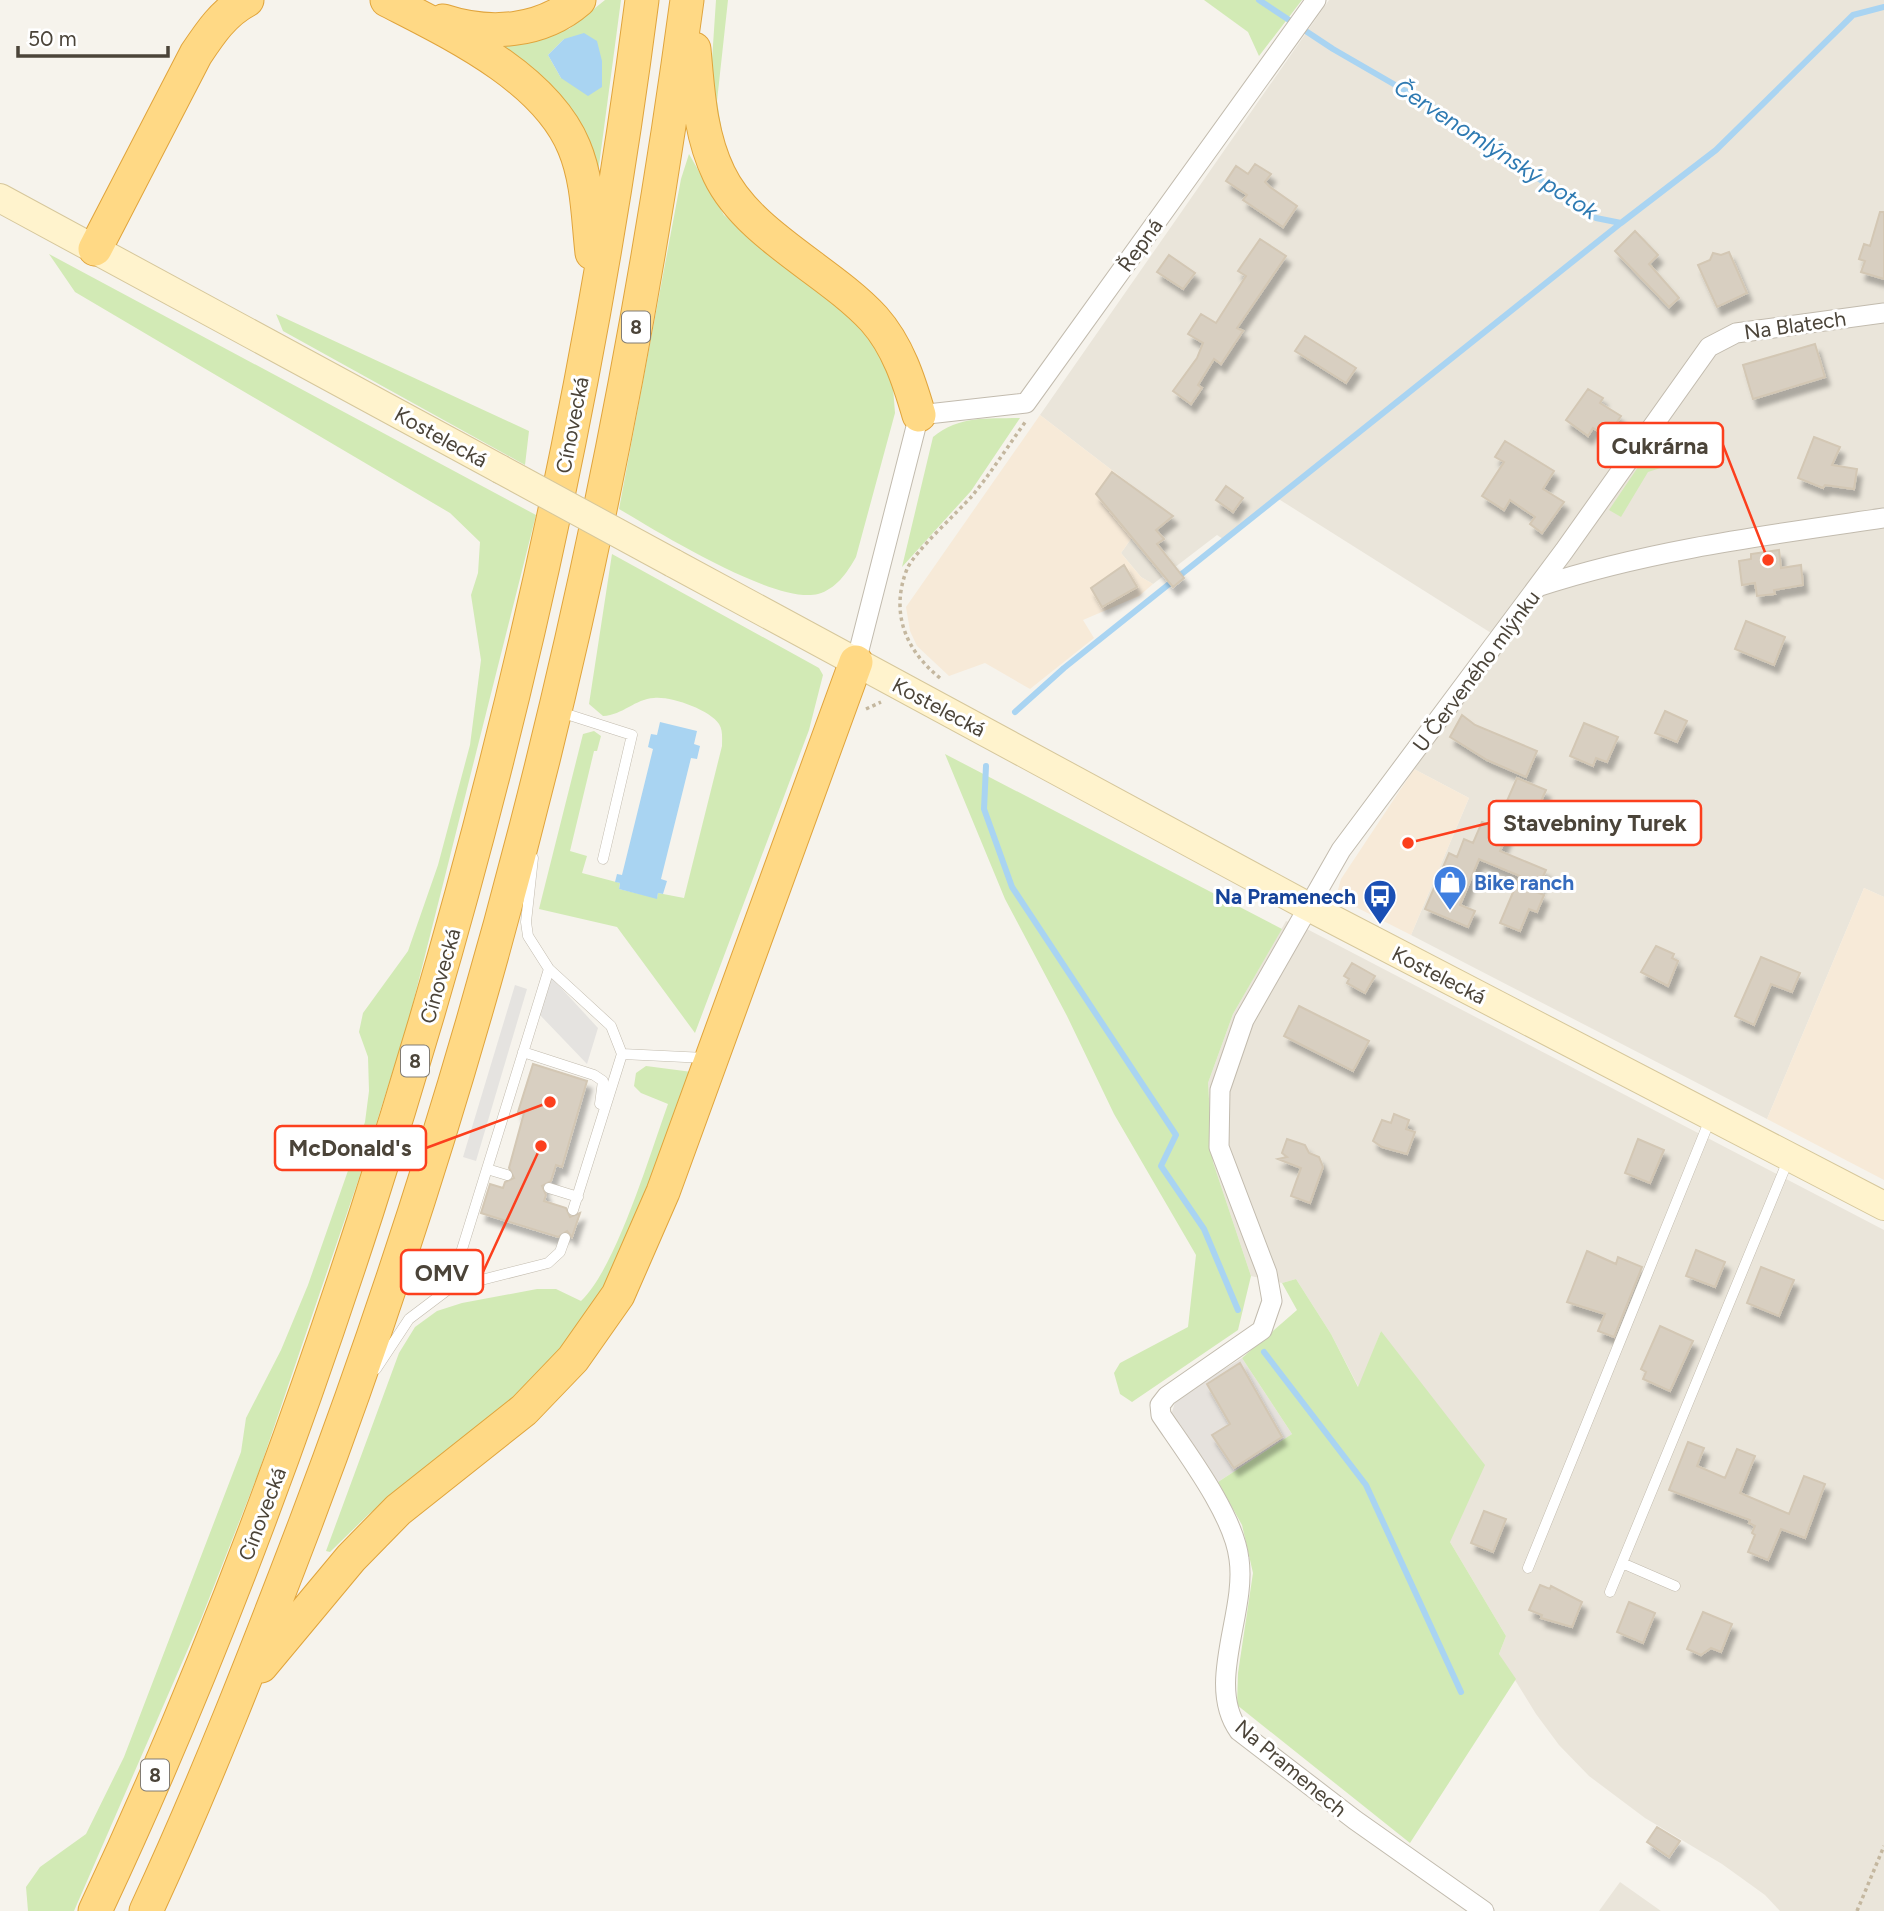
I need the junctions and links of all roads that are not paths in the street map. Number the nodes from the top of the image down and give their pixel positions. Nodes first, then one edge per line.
1 (247, 0) edge
2 (579, 0) edge
3 (642, 0) edge
4 (688, 0) edge
5 (1316, 0) edge
6 (397, 5) edge
7 (0, 198) edge
8 (95, 249) junction
9 (597, 295) junction
10 (1884, 313) edge
11 (919, 415) junction
12 (1884, 518) edge
13 (1537, 586) junction
14 (856, 662) junction
15 (556, 710) junction
16 (543, 763) junction
17 (603, 859) dead end
18 (1307, 906) junction
19 (549, 969) junction
20 (523, 1052) junction
21 (622, 1054) junction
22 (712, 1058) junction
23 (1711, 1117) junction
24 (1790, 1157) junction
25 (487, 1169) junction
26 (586, 1169) junction
27 (507, 1175) dead end
28 (549, 1188) dead end
29 (578, 1197) junction
30 (1884, 1206) edge
31 (573, 1210) dead end
32 (565, 1238) dead end
33 (450, 1288) junction
34 (346, 1417) junction
35 (1622, 1563) junction
36 (1528, 1568) dead end
37 (1675, 1586) dead end
38 (1610, 1592) dead end
39 (244, 1687) junction
40 (95, 1911) edge
41 (146, 1911) edge
42 (1484, 1911) edge

1 - 8 highway
2 - 6 highway
3 - 9 highway, Cínovecká / 8
4 - 11 highway
4 - 15 highway, Cínovecká / 8
5 - 11 street, Řepná
6 - 9 highway
7 - 8 main road, Kostelecká
8 - 14 main road, Kostelecká, bridge
9 - 40 highway, Cínovecká / 8
10 - 13 street, Na Blatech
11 - 14 street
12 - 13 street, U Červeného mlýnku
13 - 18 street, U Červeného mlýnku
14 - 18 main road, Kostelecká
14 - 22 highway
15 - 16 highway, Cínovecká / 8
15 - 17 lane
16 - 19 lane
16 - 34 highway, Cínovecká / 8
18 - 23 main road, Kostelecká
18 - 42 street, Na Pramenech
19 - 20 lane
19 - 21 lane
20 - 25 lane
20 - 26 lane
21 - 22 lane
21 - 26 lane
22 - 39 highway
23 - 24 main road, Kostelecká
23 - 36 lane
24 - 30 main road, Kostelecká
24 - 35 lane
25 - 27 lane
25 - 33 lane
26 - 29 lane
28 - 29 lane
29 - 31 lane
32 - 33 lane
33 - 34 lane
34 - 39 highway, Cínovecká / 8
35 - 37 lane
35 - 38 lane
39 - 41 highway, Cínovecká / 8

